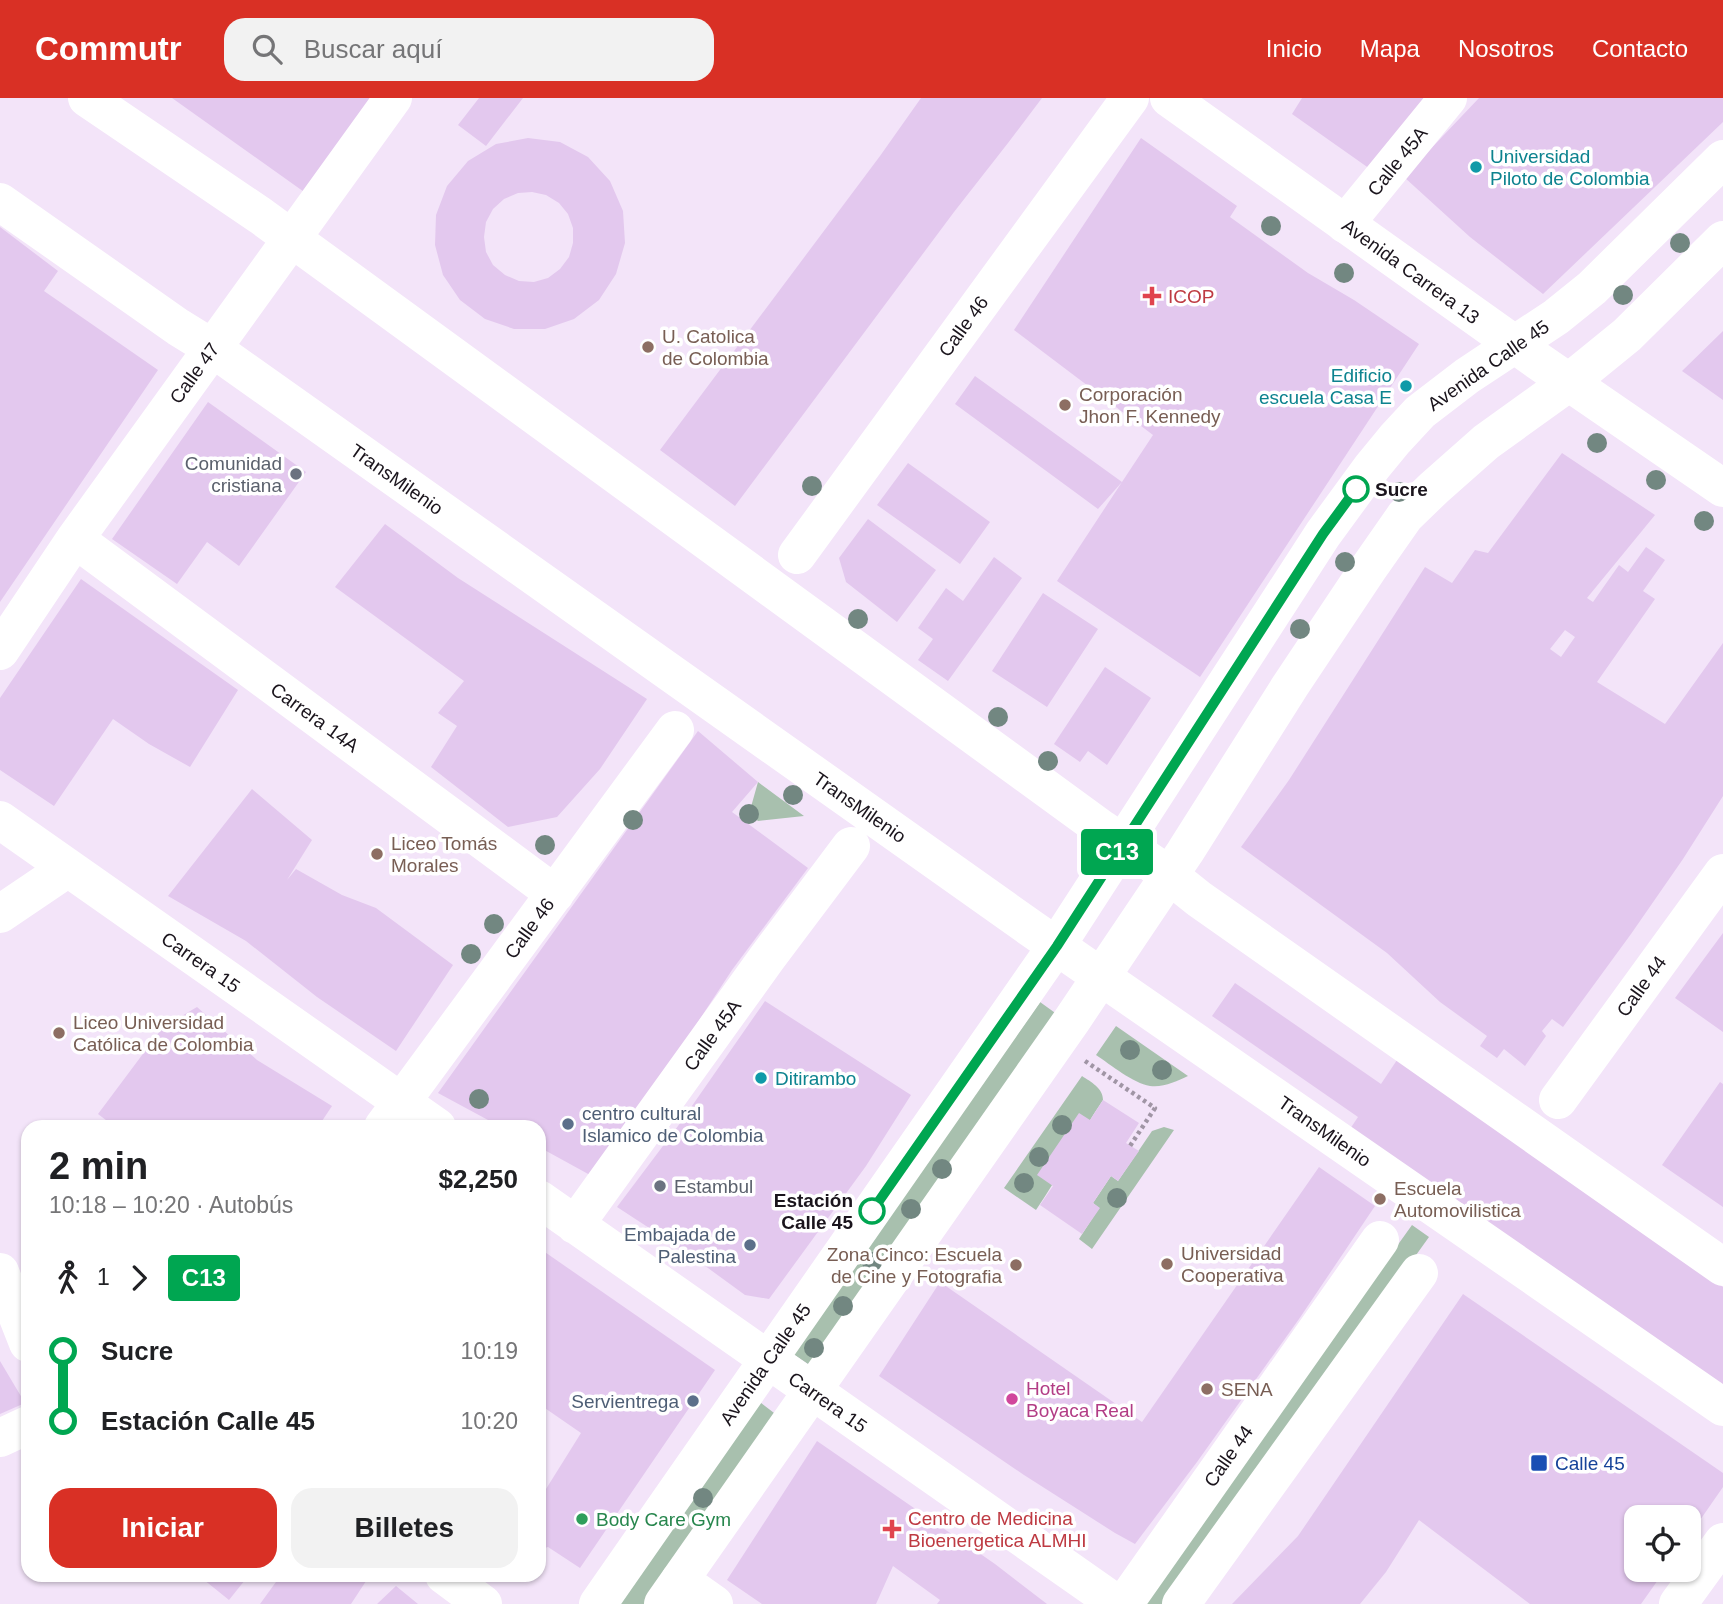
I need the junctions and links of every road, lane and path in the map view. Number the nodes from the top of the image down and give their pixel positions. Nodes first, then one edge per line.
1 (87, 98) edge
2 (393, 98) edge
3 (1130, 98) edge
4 (1169, 98) edge
5 (1448, 98) edge
6 (1723, 159) edge
7 (0, 202) edge
8 (1345, 224) junction
9 (291, 239) junction
10 (1723, 240) edge
11 (1515, 345) junction
12 (212, 348) junction
13 (1568, 383) junction
14 (1723, 488) edge
15 (75, 539) junction
16 (797, 555) dead end
17 (0, 650) edge
18 (675, 730) dead end
19 (0, 820) edge
20 (1123, 843) junction
21 (851, 846) dead end
22 (68, 868) junction
23 (1723, 873) edge
24 (1169, 875) junction
25 (555, 894) junction
26 (0, 914) edge
27 (1057, 946) junction
28 (1101, 977) junction
29 (1085, 1061) dead end
30 (1558, 1100) dead end
31 (393, 1115) edge
32 (411, 1120) edge
33 (1130, 1146) dead end
34 (546, 1204) edge
35 (575, 1225) junction
36 (1380, 1240) dead end
37 (1723, 1267) edge
38 (0, 1272) edge
39 (1419, 1273) dead end
40 (21, 1325) edge
41 (768, 1360) junction
42 (812, 1391) junction
43 (1723, 1407) edge
44 (21, 1428) edge
45 (0, 1438) edge
46 (1723, 1542) edge
47 (453, 1582) edge
48 (672, 1592) edge
49 (483, 1604) edge
50 (598, 1604) edge
51 (715, 1604) edge
52 (1116, 1604) edge
53 (1124, 1604) edge
54 (1181, 1604) edge
55 (1678, 1604) edge

1 - 9 street
2 - 9 street, Calle 47
3 - 16 street, Calle 46
4 - 8 street, Avenida Carrera 13
5 - 8 street, Calle 45A
6 - 11 street, Avenida Calle 45
7 - 12 street, TransMilenio
8 - 11 street, Avenida Carrera 13
9 - 12 street, Calle 47
9 - 20 street
10 - 13 street
11 - 13 street, Avenida Carrera 13
11 - 20 street, Avenida Calle 45
12 - 15 street, Calle 47
12 - 27 street, TransMilenio
13 - 14 street, Avenida Carrera 13
13 - 24 street
15 - 17 street, Calle 47
15 - 25 street, Carrera 14A
18 - 25 street, Calle 46
19 - 22 street, Carrera 15
20 - 24 street
20 - 27 street, Avenida Calle 45
21 - 35 street, Calle 45A
22 - 26 street
22 - 31 street, Carrera 15
23 - 30 street, Calle 44
24 - 28 street
24 - 37 street
25 - 31 street, Calle 46
27 - 28 street, TransMilenio
27 - 41 street, Avenida Calle 45
28 - 42 street
28 - 43 street, TransMilenio
29 - 33 path
31 - 32 street, Carrera 15
34 - 35 street, Carrera 15
35 - 41 street, Carrera 15
36 - 53 street, Calle 44
38 - 40 street
39 - 54 street
41 - 42 street, Carrera 15
41 - 50 street, Avenida Calle 45
42 - 48 street
42 - 52 street, Carrera 15
44 - 45 street
46 - 55 street
47 - 49 street
48 - 51 street

